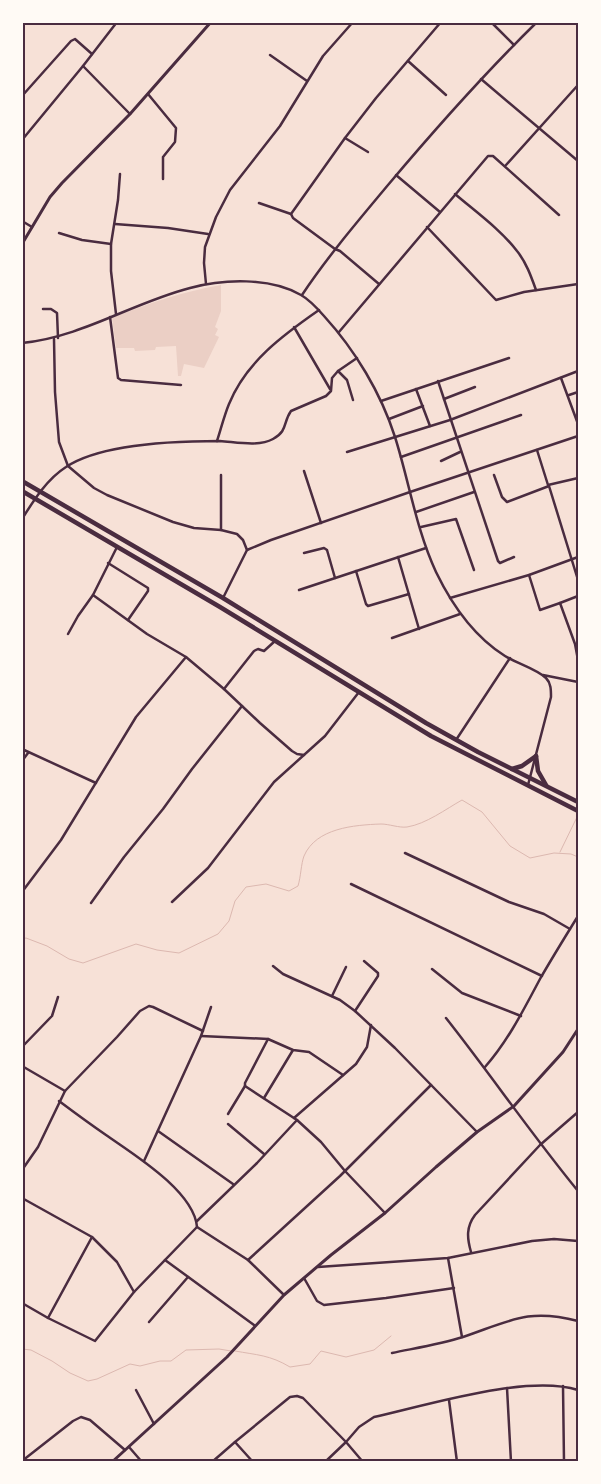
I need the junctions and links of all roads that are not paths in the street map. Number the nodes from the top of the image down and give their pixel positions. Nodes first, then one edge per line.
1 (117, 22) edge
2 (211, 22) edge
3 (353, 22) edge
4 (441, 22) edge
5 (491, 22) edge
6 (537, 22) edge
7 (514, 45) junction
8 (92, 54) junction
9 (270, 55) dead end
10 (408, 61) junction
11 (83, 66) junction
12 (481, 79) junction
13 (306, 81) junction
14 (578, 85) edge
15 (148, 94) junction
16 (446, 95) dead end
17 (22, 96) edge
18 (130, 114) junction
19 (538, 128) junction
20 (345, 138) junction
21 (22, 140) edge
22 (368, 152) dead end
23 (578, 161) edge
24 (506, 165) junction
25 (120, 174) dead end
26 (396, 175) junction
27 (164, 179) dead end
28 (455, 194) junction
29 (260, 203) dead end
30 (440, 212) junction
31 (291, 214) junction
32 (559, 215) dead end
33 (22, 221) edge
34 (114, 224) junction
35 (32, 227) junction
36 (427, 227) junction
37 (59, 233) dead end
38 (208, 234) junction
39 (22, 244) edge
40 (111, 244) junction
41 (335, 248) junction
42 (206, 284) junction
43 (379, 284) junction
44 (578, 284) edge
45 (536, 290) junction
46 (302, 295) junction
47 (43, 309) dead end
48 (319, 310) junction
49 (116, 314) junction
50 (110, 317) junction
51 (294, 327) junction
52 (339, 332) junction
53 (56, 338) junction
54 (22, 343) edge
55 (357, 358) junction
56 (509, 358) dead end
57 (338, 371) junction
58 (578, 371) edge
59 (561, 378) junction
60 (438, 381) junction
61 (181, 385) dead end
62 (475, 387) dead end
63 (416, 389) junction
64 (330, 391) junction
65 (578, 392) edge
66 (569, 395) junction
67 (444, 399) junction
68 (353, 400) dead end
69 (381, 401) junction
70 (423, 406) junction
71 (521, 415) dead end
72 (389, 419) junction
73 (450, 420) junction
74 (578, 424) edge
75 (430, 426) junction
76 (578, 436) edge
77 (395, 437) junction
78 (456, 437) junction
79 (217, 441) junction
80 (536, 450) junction
81 (347, 452) dead end
82 (460, 452) junction
83 (401, 457) junction
84 (441, 461) dead end
85 (68, 466) junction
86 (304, 471) dead end
87 (467, 473) junction
88 (221, 475) dead end
89 (494, 475) dead end
90 (578, 478) edge
91 (22, 482) edge
92 (549, 486) junction
93 (22, 491) edge
94 (40, 492) junction
95 (410, 492) junction
96 (474, 492) junction
97 (35, 499) junction
98 (416, 512) junction
99 (22, 520) edge
100 (321, 523) junction
101 (421, 528) junction
102 (221, 530) junction
103 (117, 546) junction
104 (426, 548) junction
105 (247, 550) junction
106 (304, 553) dead end
107 (398, 557) junction
108 (514, 557) dead end
109 (578, 557) edge
110 (571, 560) junction
111 (108, 563) junction
112 (474, 570) dead end
113 (356, 571) junction
114 (529, 574) junction
115 (335, 578) junction
116 (578, 580) edge
117 (299, 590) dead end
118 (409, 594) junction
119 (93, 595) junction
120 (578, 596) edge
121 (223, 598) junction
122 (450, 598) junction
123 (560, 603) junction
124 (460, 614) junction
125 (128, 620) junction
126 (419, 629) junction
127 (68, 634) dead end
128 (392, 638) dead end
129 (275, 641) junction
130 (186, 657) junction
131 (510, 658) junction
132 (578, 660) edge
133 (542, 675) junction
134 (578, 682) edge
135 (224, 689) junction
136 (360, 692) junction
137 (242, 706) junction
138 (456, 740) junction
139 (22, 749) edge
140 (28, 753) junction
141 (304, 755) junction
142 (536, 756) junction
143 (22, 761) edge
144 (512, 769) junction
145 (530, 778) junction
146 (96, 782) junction
147 (528, 786) junction
148 (547, 786) junction
149 (578, 802) edge
150 (576, 810) edge
151 (404, 853) dead end
152 (351, 884) dead end
153 (22, 892) edge
154 (172, 902) dead end
155 (91, 904) dead end
156 (578, 916) edge
157 (570, 929) junction
158 (364, 961) dead end
159 (273, 966) dead end
160 (346, 967) dead end
161 (432, 969) dead end
162 (542, 976) junction
163 (332, 996) junction
164 (58, 997) dead end
165 (212, 1007) dead end
166 (355, 1012) junction
167 (520, 1016) junction
168 (446, 1018) dead end
169 (371, 1025) junction
170 (578, 1029) edge
171 (203, 1031) junction
172 (201, 1036) junction
173 (268, 1039) junction
174 (22, 1048) edge
175 (293, 1050) junction
176 (22, 1066) edge
177 (485, 1067) junction
178 (342, 1075) junction
179 (431, 1085) junction
180 (245, 1086) junction
181 (65, 1092) junction
182 (264, 1098) junction
183 (59, 1101) junction
184 (514, 1106) junction
185 (578, 1112) edge
186 (228, 1114) dead end
187 (295, 1119) junction
188 (228, 1124) dead end
189 (158, 1131) junction
190 (477, 1132) junction
191 (540, 1145) junction
192 (264, 1154) junction
193 (144, 1160) junction
194 (22, 1170) edge
195 (345, 1171) junction
196 (233, 1184) junction
197 (578, 1191) edge
198 (22, 1198) edge
199 (386, 1213) junction
200 (197, 1221) junction
201 (197, 1227) junction
202 (92, 1237) junction
203 (578, 1240) edge
204 (471, 1252) junction
205 (448, 1258) junction
206 (165, 1260) junction
207 (248, 1260) junction
208 (317, 1267) junction
209 (188, 1276) junction
210 (304, 1278) junction
211 (454, 1288) junction
212 (134, 1292) junction
213 (284, 1295) junction
214 (22, 1303) edge
215 (48, 1318) junction
216 (578, 1321) edge
217 (149, 1322) dead end
218 (254, 1325) junction
219 (462, 1337) junction
220 (392, 1353) dead end
221 (563, 1386) junction
222 (507, 1388) junction
223 (136, 1390) dead end
224 (578, 1390) edge
225 (449, 1400) junction
226 (154, 1424) junction
227 (235, 1442) junction
228 (346, 1442) junction
229 (127, 1448) junction
230 (22, 1461) edge
231 (112, 1462) edge
232 (142, 1462) edge
233 (212, 1462) edge
234 (253, 1462) edge
235 (324, 1462) edge
236 (364, 1462) edge
237 (457, 1462) edge
238 (511, 1462) edge
239 (564, 1462) edge

1 - 8 street
2 - 15 street
3 - 13 street
4 - 10 street
5 - 7 street
6 - 7 street
7 - 12 street
8 - 11 street
8 - 17 street
9 - 13 street
10 - 16 street
10 - 20 street
11 - 18 street
11 - 21 street
12 - 19 street
12 - 26 street
13 - 38 street
14 - 19 street
15 - 18 street
15 - 27 street
18 - 35 street
19 - 23 street
19 - 24 street
20 - 22 street
20 - 31 street
24 - 28 street
24 - 32 street
25 - 34 street
26 - 30 street
26 - 41 street
28 - 30 street
28 - 45 street
29 - 31 street
30 - 36 street
31 - 41 street
33 - 35 street
34 - 38 street
34 - 40 street
35 - 39 street
36 - 43 street
36 - 45 street
37 - 40 street
38 - 42 street
40 - 49 street
41 - 43 street
41 - 46 street
42 - 46 street
42 - 49 street
43 - 52 street
44 - 45 street
46 - 48 street
47 - 53 street
48 - 51 street
48 - 52 street
49 - 50 street
50 - 53 street
50 - 61 street
51 - 64 street
51 - 79 street
52 - 55 street
53 - 54 street
53 - 85 street
55 - 57 street
55 - 69 street
56 - 60 street
57 - 64 street
57 - 68 street
58 - 59 street
59 - 66 street
59 - 73 street
60 - 63 street
60 - 67 street
62 - 67 street
63 - 69 street
63 - 70 street
64 - 79 street
65 - 66 street
66 - 74 street
67 - 73 street
69 - 72 street
70 - 72 street
70 - 75 street
71 - 78 street
72 - 77 street
73 - 75 street
73 - 78 street
75 - 77 street
76 - 80 street
77 - 81 street
77 - 83 street
78 - 82 street
78 - 83 street
79 - 85 street
80 - 87 street
80 - 92 street
82 - 84 street
82 - 87 street
83 - 95 street
85 - 94 street
85 - 102 street
86 - 100 street
87 - 95 street
87 - 96 street
88 - 102 street
89 - 92 street
90 - 92 street
91 - 94 highway
92 - 110 street
93 - 97 highway
94 - 97 street
94 - 121 highway
95 - 98 street
95 - 100 street
96 - 98 street
96 - 108 street
97 - 99 street
97 - 103 highway
98 - 101 street
100 - 105 street
101 - 104 street
101 - 112 street
102 - 105 street
103 - 111 street
103 - 129 highway
104 - 107 street
104 - 122 street
105 - 121 street
106 - 115 street
107 - 113 street
107 - 118 street
109 - 110 street
110 - 114 street
110 - 116 street
111 - 119 street
111 - 125 street
113 - 115 street
113 - 118 street
114 - 122 street
114 - 123 street
115 - 117 street
118 - 126 street
119 - 125 street
119 - 127 street
120 - 123 street
121 - 138 highway
122 - 124 street
123 - 132 street
124 - 126 street
124 - 131 street
125 - 130 street
126 - 128 street
129 - 135 street
129 - 136 highway
130 - 135 street
130 - 146 street
131 - 133 street
131 - 138 street
133 - 134 street
133 - 142 street
135 - 137 street
136 - 141 street
136 - 147 highway
137 - 141 street
137 - 155 street
138 - 144 highway
139 - 140 street
140 - 143 street
140 - 146 street
141 - 154 street
142 - 144 highway
142 - 145 street
142 - 148 highway
144 - 145 highway
145 - 147 street
145 - 148 highway
146 - 153 street
147 - 150 highway
148 - 149 highway
151 - 157 street
152 - 162 street
156 - 157 street
157 - 162 street
158 - 166 street
159 - 163 street
160 - 163 street
161 - 167 street
162 - 167 street
163 - 166 street
164 - 174 street
165 - 171 street
166 - 169 street
167 - 177 street
168 - 177 street
169 - 178 street
169 - 179 street
170 - 184 street
171 - 172 street
171 - 181 street
172 - 173 street
172 - 189 street
173 - 175 street
173 - 180 street
175 - 178 street
175 - 182 street
176 - 181 street
177 - 184 street
178 - 187 street
179 - 190 street
179 - 195 street
180 - 182 street
180 - 186 street
181 - 183 street
182 - 187 street
183 - 193 street
183 - 194 street
184 - 190 street
184 - 191 street
185 - 191 street
187 - 192 street
187 - 195 street
188 - 192 street
189 - 193 street
189 - 196 street
190 - 199 street
191 - 197 street
191 - 204 street
192 - 196 street
193 - 200 street
195 - 199 street
195 - 207 street
196 - 200 street
198 - 202 street
199 - 208 street
200 - 201 street
201 - 206 street
201 - 207 street
202 - 212 street
202 - 215 street
203 - 204 street
204 - 205 street
205 - 208 street
205 - 211 street
206 - 209 street
206 - 212 street
207 - 213 street
208 - 210 street
209 - 217 street
209 - 218 street
210 - 211 street
210 - 213 street
211 - 219 street
212 - 215 street
213 - 218 street
214 - 215 street
216 - 219 street
218 - 226 street
219 - 220 street
221 - 222 street
221 - 224 street
221 - 239 street
222 - 225 street
222 - 238 street
223 - 226 street
225 - 228 street
225 - 237 street
226 - 229 street
227 - 228 street
227 - 233 street
227 - 234 street
228 - 235 street
228 - 236 street
229 - 230 street
229 - 231 street
229 - 232 street

